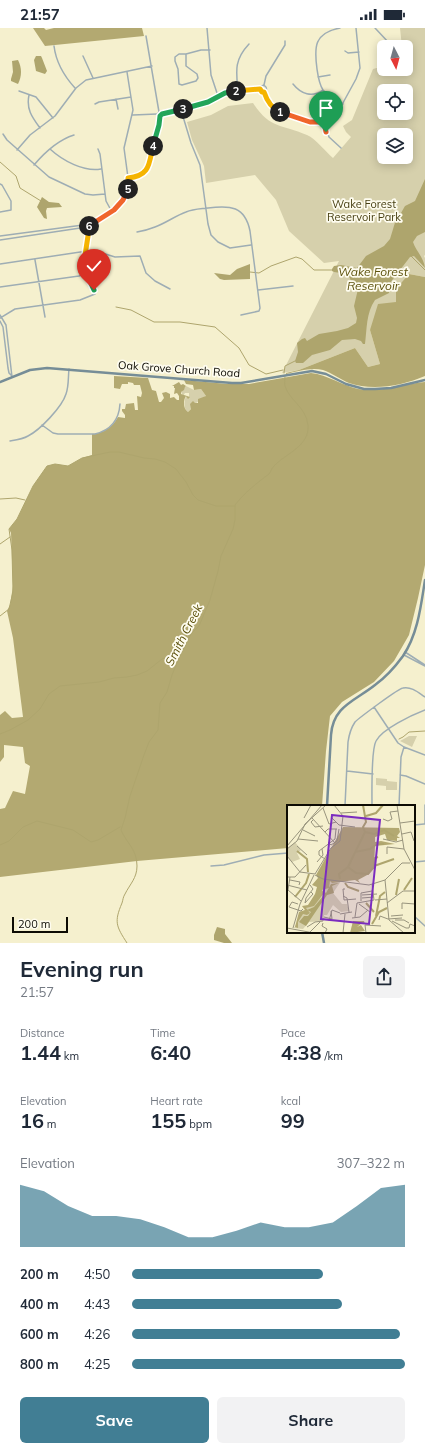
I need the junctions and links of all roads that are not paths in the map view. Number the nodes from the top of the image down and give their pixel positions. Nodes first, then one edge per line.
1 (207, 28) edge
2 (340, 28) edge
3 (356, 28) edge
4 (374, 28) edge
5 (146, 36) dead end
6 (386, 40) edge
7 (285, 41) dead end
8 (249, 44) dead end
9 (54, 46) dead end
10 (210, 50) junction
11 (345, 51) dead end
12 (359, 52) junction
13 (186, 54) junction
14 (83, 56) dead end
15 (152, 66) junction
16 (127, 72) junction
17 (330, 75) dead end
18 (318, 77) junction
19 (93, 78) junction
20 (293, 84) dead end
21 (264, 85) junction
22 (76, 88) junction
23 (260, 89) junction
24 (323, 90) junction
25 (19, 91) dead end
26 (238, 91) junction
27 (264, 92) junction
28 (29, 94) junction
29 (218, 96) junction
30 (131, 97) junction
31 (116, 99) junction
32 (95, 104) dead end
33 (343, 104) junction
34 (118, 109) dead end
35 (181, 110) junction
36 (158, 113) junction
37 (162, 114) junction
38 (133, 115) junction
39 (160, 116) junction
40 (52, 118) junction
41 (324, 122) junction
42 (40, 128) junction
43 (3, 134) dead end
44 (74, 135) dead end
45 (341, 148) dead end
46 (50, 149) junction
47 (98, 149) dead end
48 (17, 150) junction
49 (34, 165) junction
50 (101, 169) junction
51 (128, 178) junction
52 (0, 184) edge
53 (105, 194) junction
54 (206, 208) junction
55 (0, 212) edge
56 (112, 212) junction
57 (97, 220) junction
58 (86, 224) junction
59 (87, 227) junction
60 (137, 232) dead end
61 (0, 236) edge
62 (0, 240) edge
63 (252, 245) junction
64 (85, 252) junction
65 (35, 259) junction
66 (0, 264) edge
67 (87, 273) junction
68 (38, 282) junction
69 (293, 286) dead end
70 (0, 288) edge
71 (170, 289) dead end
72 (258, 290) junction
73 (42, 305) junction
74 (242, 314) dead end
75 (44, 317) dead end
76 (0, 318) edge
77 (5, 348) junction
78 (8, 348) junction
79 (69, 369) junction
80 (12, 377) junction
81 (425, 380) edge
82 (0, 382) edge
83 (120, 404) dead end
84 (42, 425) junction
85 (10, 441) dead end
86 (425, 580) edge
87 (404, 653) junction
88 (425, 666) edge
89 (425, 697) edge
90 (374, 707) junction
91 (425, 710) edge
92 (389, 730) junction
93 (404, 747) junction
94 (425, 755) edge
95 (347, 770) junction
96 (373, 774) junction
97 (400, 775) junction
98 (425, 784) edge
99 (327, 805) edge
100 (345, 805) edge
101 (372, 805) edge
102 (399, 805) edge
103 (425, 805) edge
104 (425, 824) edge
105 (415, 825) edge
106 (287, 853) edge
107 (425, 860) edge
108 (415, 862) edge
109 (211, 866) dead end
110 (415, 917) edge
111 (425, 926) edge
112 (322, 933) edge
113 (324, 943) edge

1 - 10 street
2 - 18 street
3 - 12 street
4 - 6 street
5 - 15 street
7 - 21 street
8 - 26 street
9 - 22 street
10 - 13 street
10 - 29 street
11 - 12 street
12 - 33 street
13 - 13 street
14 - 19 street
15 - 16 street
15 - 36 street
16 - 19 street
16 - 30 street
17 - 18 street
18 - 24 street
19 - 22 street
20 - 24 street
21 - 23 street
21 - 27 street
22 - 40 street
23 - 26 street
23 - 27 street
24 - 33 street
25 - 28 street
26 - 29 street
27 - 41 street
28 - 40 street
28 - 42 street
29 - 35 street
30 - 31 street
30 - 38 street
31 - 32 street
31 - 34 street
33 - 41 street
35 - 37 street
35 - 54 street
36 - 37 street
36 - 38 street
36 - 39 street
37 - 39 street
38 - 51 street
39 - 51 street
40 - 42 street
41 - 45 street
42 - 48 street
43 - 48 street
44 - 46 street
46 - 49 street
46 - 50 street
47 - 50 street
48 - 49 street
49 - 53 street
50 - 53 street
51 - 56 street
52 - 55 street
53 - 56 street
54 - 60 street
54 - 63 street
54 - 63 street
56 - 57 street
57 - 58 street
57 - 59 street
58 - 59 street
58 - 61 street
59 - 62 street
59 - 64 street
63 - 72 street
64 - 65 street
64 - 67 street
64 - 71 street
65 - 66 street
65 - 68 street
67 - 68 street
67 - 73 street
68 - 70 street
68 - 73 street
69 - 72 street
72 - 74 street
73 - 75 street
73 - 76 street
76 - 77 street
76 - 78 street
77 - 78 street
77 - 80 street
78 - 80 street
79 - 80 main road, Oak Grove Church Road
79 - 81 main road, Oak Grove Church Road
79 - 84 street
80 - 82 main road, Oak Grove Church Road
83 - 84 street
84 - 85 street
86 - 87 main road
87 - 88 street
87 - 99 main road
89 - 90 street
90 - 92 street
90 - 95 street
91 - 92 street
92 - 93 street
92 - 96 street
93 - 94 street
93 - 97 street
95 - 96 street
95 - 100 street
96 - 101 street
97 - 98 street
97 - 102 street
103 - 104 street
104 - 105 street
106 - 109 street
107 - 108 street
110 - 111 street
112 - 113 main road

